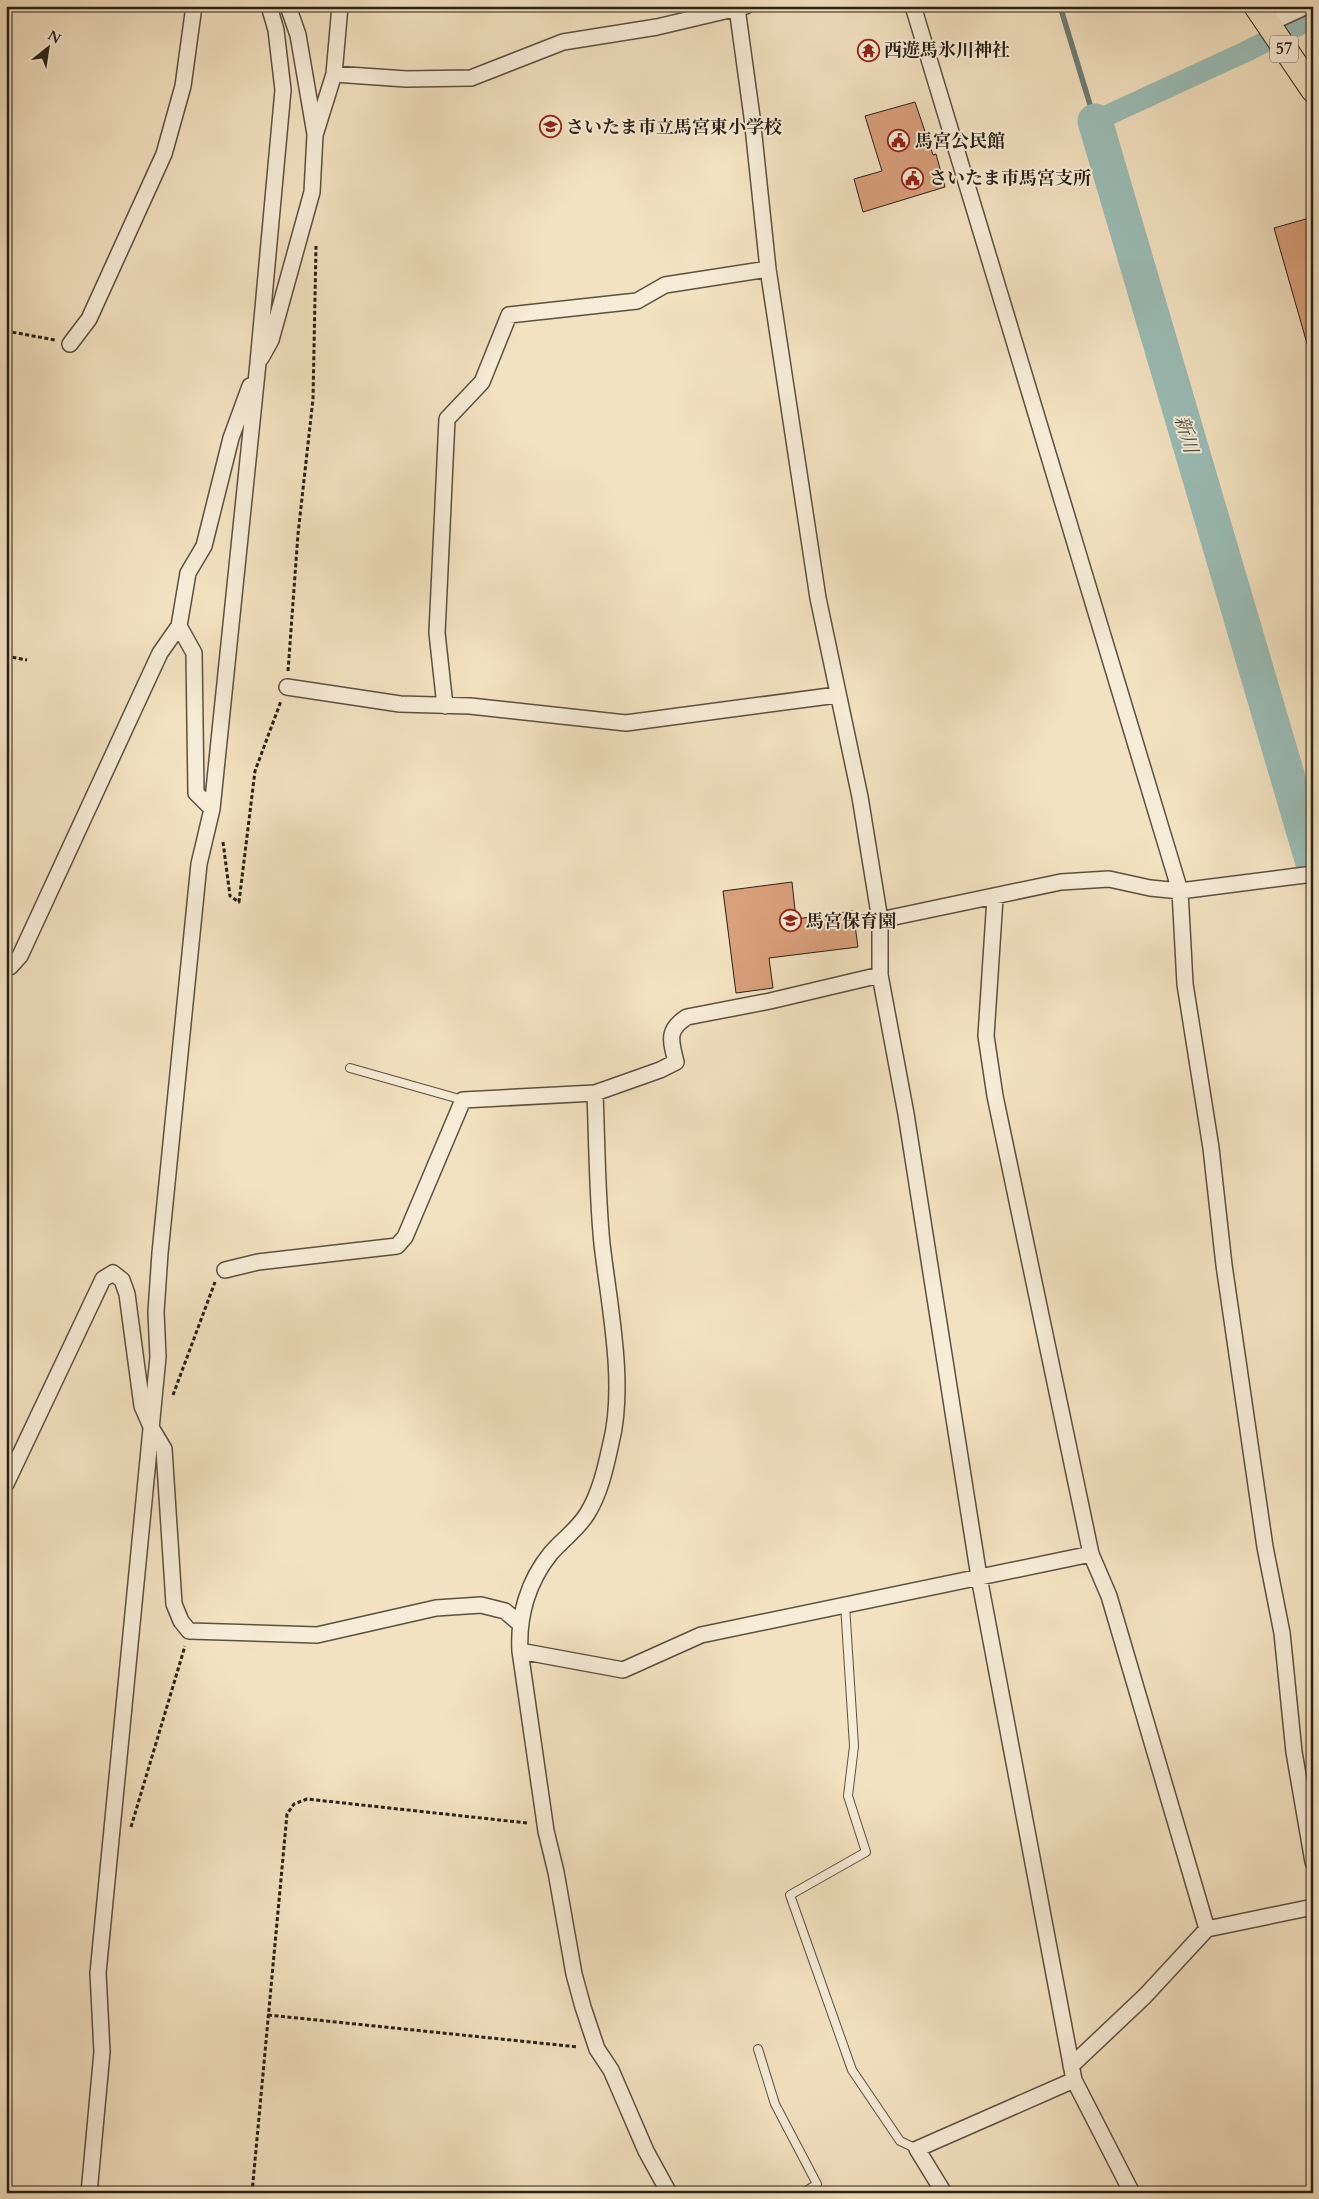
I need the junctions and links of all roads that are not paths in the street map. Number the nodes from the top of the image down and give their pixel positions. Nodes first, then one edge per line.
1 (194, 6) edge
2 (269, 6) edge
3 (288, 6) edge
4 (340, 6) edge
5 (913, 6) edge
6 (1307, 6) edge
7 (741, 7) edge
8 (714, 10) edge
9 (1262, 15) edge
10 (334, 74) junction
11 (1313, 90) edge
12 (315, 135) junction
13 (768, 269) junction
14 (70, 344) road end
15 (258, 363) junction
16 (179, 626) junction
17 (287, 688) road end
18 (837, 695) junction
19 (445, 706) junction
20 (212, 810) junction
21 (1313, 874) edge
22 (1180, 891) junction
23 (995, 898) junction
24 (880, 920) junction
25 (6, 967) edge
26 (880, 975) junction
27 (350, 1068) dead end
28 (595, 1093) junction
29 (463, 1100) junction
30 (224, 1270) road end
31 (152, 1429) junction
32 (6, 1484) edge
33 (1091, 1554) junction
34 (979, 1577) junction
35 (845, 1605) junction
36 (520, 1622) junction
37 (520, 1652) junction
38 (1313, 1862) edge
39 (1313, 1907) edge
40 (1207, 1929) junction
41 (758, 2050) dead end
42 (1073, 2073) junction
43 (917, 2149) junction
44 (89, 2193) edge
45 (668, 2193) edge
46 (803, 2193) edge
47 (944, 2193) edge
48 (1132, 2193) edge

1 - 14 street
2 - 15 street
3 - 12 street
4 - 10 street
5 - 22 street
6 - 9 street
7 - 8 street
7 - 13 street
8 - 10 street
9 - 11 main road, 57
10 - 12 street
12 - 15 street
13 - 18 street
13 - 19 street
15 - 16 street
15 - 20 street
16 - 20 street
16 - 25 street
17 - 19 street
18 - 19 street
18 - 24 street
20 - 31 street
21 - 22 street
22 - 23 street
22 - 38 street
23 - 24 street
23 - 33 street
24 - 26 street
26 - 28 street
26 - 34 street
27 - 29 lane
28 - 29 street
28 - 36 street
29 - 30 street
31 - 32 street
31 - 36 street
31 - 44 street
33 - 34 street
33 - 40 street
34 - 35 street
34 - 42 street
35 - 37 street
35 - 43 lane
36 - 37 street
37 - 45 street
39 - 40 street
40 - 42 street
41 - 46 lane
42 - 43 street
42 - 48 street
43 - 47 street

